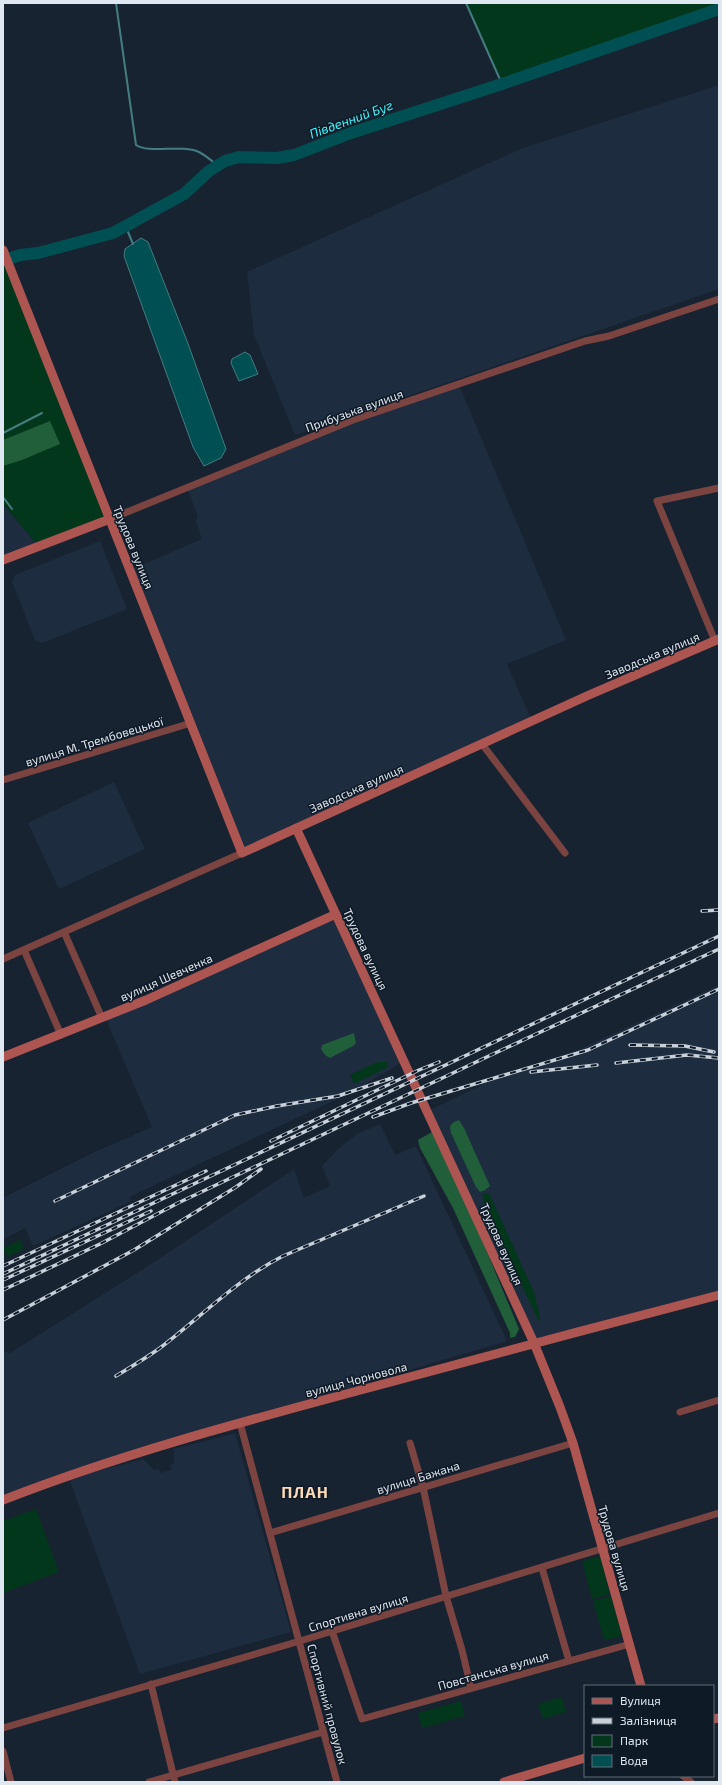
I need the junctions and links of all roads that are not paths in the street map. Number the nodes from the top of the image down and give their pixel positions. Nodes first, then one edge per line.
1 (3, 250) edge
2 (719, 299) edge
3 (719, 488) edge
4 (110, 519) junction
5 (3, 560) edge
6 (717, 640) edge
7 (191, 723) junction
8 (482, 744) junction
9 (3, 780) edge
10 (296, 828) junction
11 (242, 853) junction
12 (565, 853) dead end
13 (336, 914) junction
14 (64, 932) junction
15 (24, 950) junction
16 (3, 959) edge
17 (102, 1018) junction
18 (61, 1035) junction
19 (3, 1057) edge
20 (719, 1295) edge
21 (534, 1343) junction
22 (719, 1400) edge
23 (680, 1412) dead end
24 (240, 1423) junction
25 (410, 1443) dead end
26 (573, 1443) junction
27 (423, 1487) junction
28 (3, 1500) edge
29 (719, 1513) edge
30 (270, 1533) junction
31 (603, 1550) junction
32 (542, 1568) junction
33 (446, 1596) junction
34 (332, 1631) junction
35 (300, 1641) junction
36 (630, 1644) junction
37 (568, 1661) junction
38 (151, 1684) junction
39 (641, 1685) edge
40 (471, 1688) junction
41 (3, 1728) edge
42 (323, 1732) junction
43 (3, 1751) edge
44 (584, 1758) edge
45 (174, 1778) edge
46 (10, 1782) edge
47 (149, 1782) edge
48 (337, 1782) edge
49 (504, 1782) edge

1 - 4 main road, Трудова вулиця
2 - 4 street, Прибузька вулиця
3 - 6 street
4 - 5 main road, Прибузька вулиця
4 - 7 main road, Трудова вулиця
6 - 8 main road, Заводська вулиця
7 - 9 street, вулиця М. Трембовецької
7 - 11 main road, Трудова вулиця
8 - 10 main road, Заводська вулиця
8 - 12 street
10 - 11 main road, Заводська вулиця
10 - 13 main road, Трудова вулиця
11 - 14 street, Заводська вулиця
13 - 17 main road, вулиця Шевченка
13 - 21 main road, Трудова вулиця
14 - 15 street, Заводська вулиця
14 - 17 street
15 - 16 street, Заводська вулиця
15 - 18 street
17 - 18 main road, вулиця Шевченка
18 - 19 main road, вулиця Шевченка
20 - 21 main road, вулиця Чорновола
21 - 24 main road, вулиця Чорновола
21 - 26 main road, Трудова вулиця
22 - 23 street
24 - 28 main road, вулиця Чорновола
24 - 30 street, Спортивний провулок
25 - 27 street
26 - 27 street, вулиця Бажана
26 - 31 main road, Трудова вулиця
27 - 30 street, вулиця Бажана
27 - 33 street
29 - 31 street, Спортивна вулиця
30 - 35 street, Спортивний провулок
31 - 32 street, Спортивна вулиця
31 - 36 main road, Трудова вулиця
32 - 33 street, Спортивна вулиця
32 - 37 street
33 - 34 street, Спортивна вулиця
33 - 40 street
34 - 35 street, Спортивна вулиця
34 - 40 street, Повстанська вулиця
35 - 38 street, Спортивна вулиця
35 - 42 street, Спортивний провулок
36 - 37 street, Повстанська вулиця
36 - 39 main road, Трудова вулиця
37 - 40 street, Повстанська вулиця
38 - 41 street, Спортивна вулиця
38 - 45 street
42 - 45 street
42 - 48 street, Спортивний провулок
43 - 46 street
44 - 49 main road
45 - 47 street

